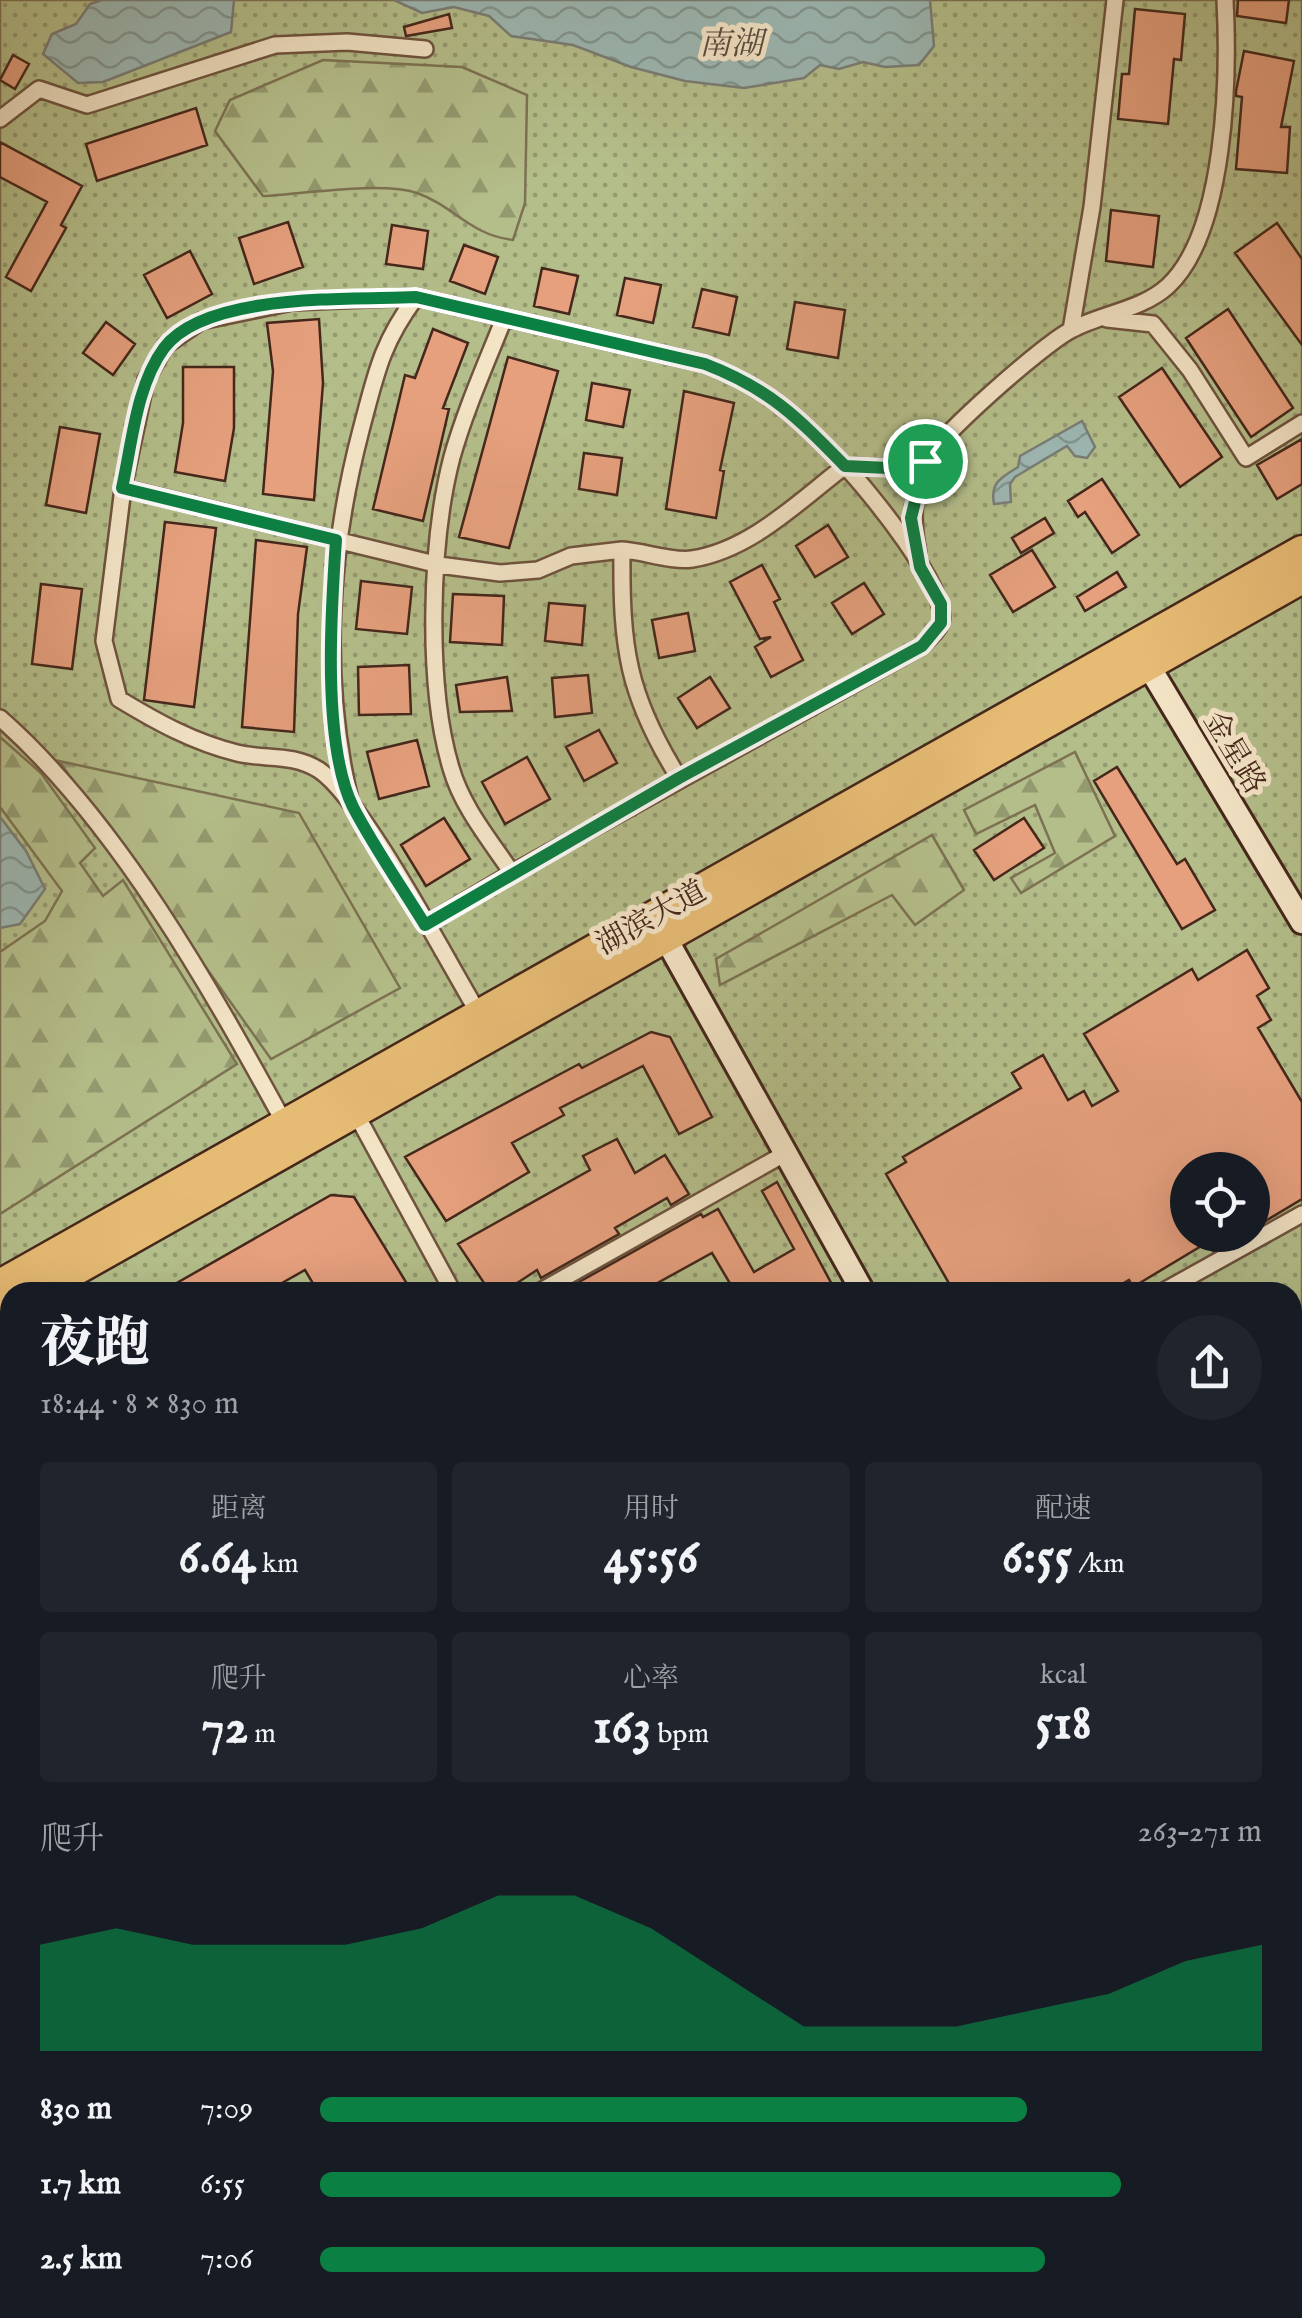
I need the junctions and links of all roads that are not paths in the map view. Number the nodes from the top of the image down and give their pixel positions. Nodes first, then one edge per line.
1 (1115, 0) edge
2 (1225, 0) edge
3 (425, 49) dead end
4 (0, 119) edge
5 (416, 297) junction
6 (1107, 318) junction
7 (503, 322) dead end
8 (1071, 330) junction
9 (1302, 423) edge
10 (925, 461) junction
11 (845, 466) junction
12 (122, 488) junction
13 (336, 540) junction
14 (622, 550) junction
15 (1302, 550) edge
16 (439, 565) junction
17 (920, 567) junction
18 (1302, 578) edge
19 (1148, 664) junction
20 (0, 718) edge
21 (679, 778) junction
22 (351, 804) junction
23 (512, 873) junction
24 (1302, 922) edge
25 (425, 925) junction
26 (665, 937) junction
27 (479, 1014) junction
28 (355, 1112) junction
29 (284, 1124) junction
30 (786, 1152) junction
31 (1302, 1214) edge
32 (4, 1282) edge
33 (54, 1282) edge
34 (448, 1282) edge
35 (556, 1282) edge
36 (852, 1282) edge
37 (1180, 1282) edge

1 - 8 street
2 - 6 street
3 - 4 street
5 - 11 street
5 - 12 street
5 - 13 street
6 - 8 street
6 - 9 street
7 - 16 street
8 - 10 street
10 - 11 street
10 - 17 street
11 - 14 street
11 - 17 street
12 - 13 street
12 - 22 street
13 - 16 street
13 - 22 street
14 - 16 street
14 - 21 street
15 - 27 highway, 湖滨大道
16 - 23 street
17 - 21 street
18 - 19 highway, 湖滨大道
19 - 24 street, 金星路
19 - 26 highway, 湖滨大道
20 - 29 street
21 - 23 street
22 - 25 street
23 - 25 street
25 - 27 street
26 - 28 highway, 湖滨大道
26 - 30 street
27 - 29 highway, 湖滨大道
28 - 33 highway, 湖滨大道
28 - 34 street
29 - 32 highway, 湖滨大道
30 - 35 street
30 - 36 street
31 - 37 street

